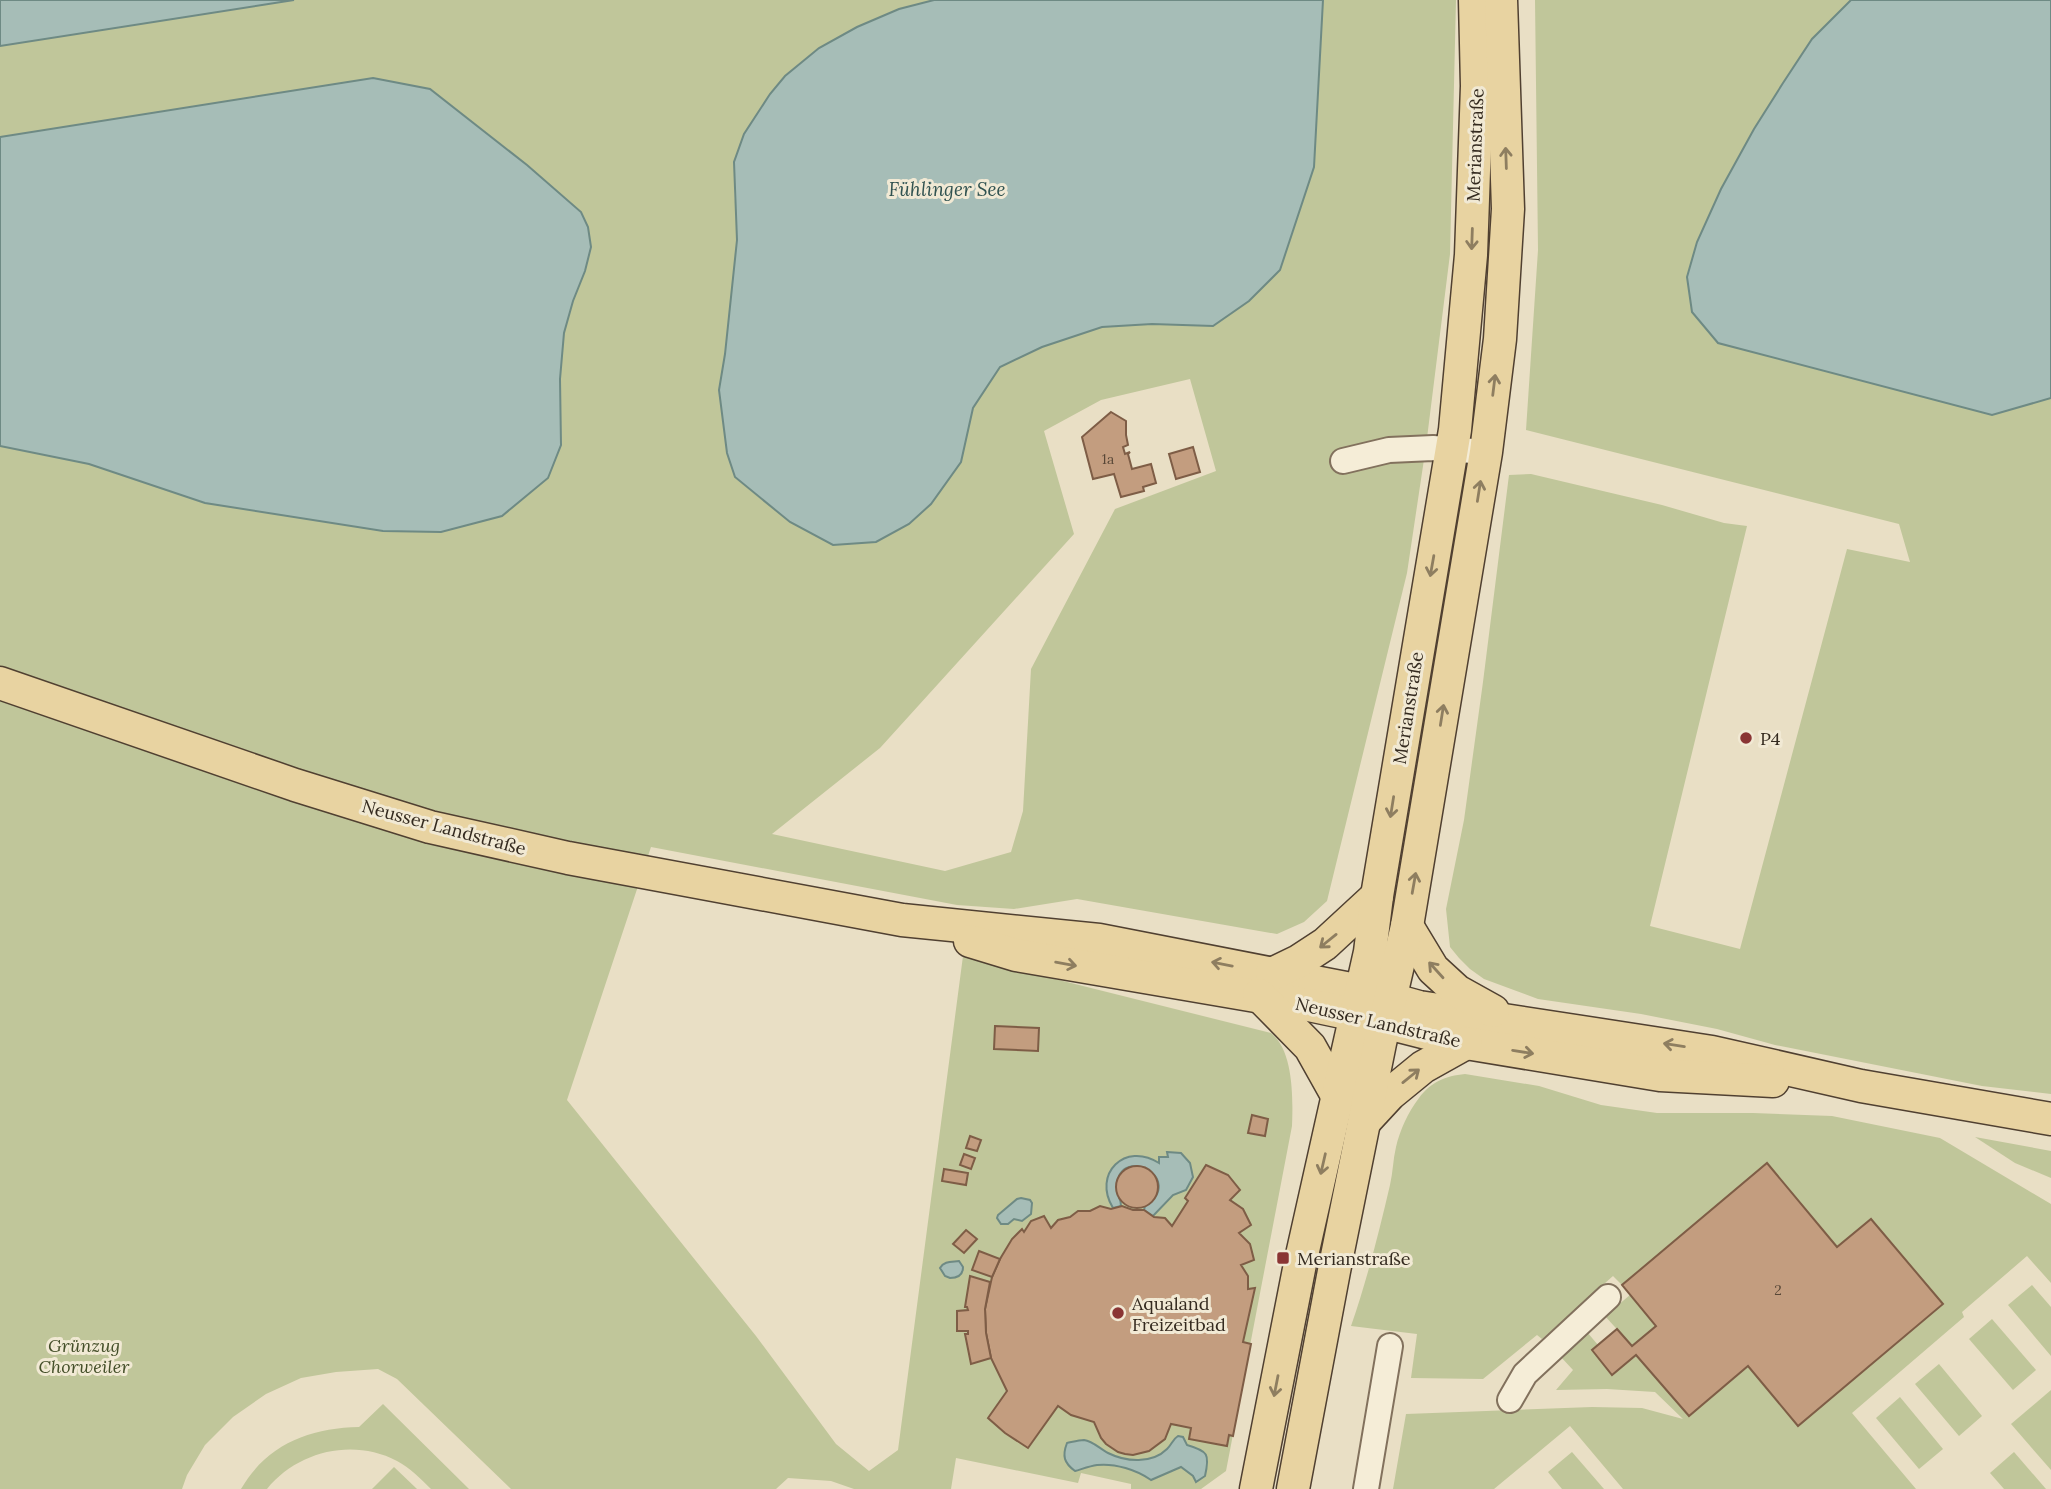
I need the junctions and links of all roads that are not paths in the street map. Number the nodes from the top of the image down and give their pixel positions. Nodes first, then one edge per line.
1 (1475, 0) edge
2 (1501, 0) edge
3 (1451, 451) junction
4 (1486, 452) junction
5 (1343, 461) dead end
6 (0, 683) edge
7 (1377, 896) junction
8 (1407, 926) junction
9 (1265, 985) junction
10 (1373, 1007) junction
11 (1513, 1021) junction
12 (1466, 1043) junction
13 (1860, 1086) junction
14 (1338, 1097) junction
15 (2051, 1119) edge
16 (1365, 1121) junction
17 (1608, 1297) dead end
18 (1390, 1346) dead end
19 (1510, 1400) dead end
20 (1256, 1489) edge
21 (1293, 1489) edge
22 (1366, 1489) edge

1 -> 3 main road, Merianstraße
4 -> 2 main road, Merianstraße
3 - 4 lane
3 - 5 lane
3 -> 7 main road, Merianstraße
8 -> 4 main road, Merianstraße
6 - 9 main road, Neusser Landstraße
7 -> 9 main road
7 - 10 main road, Merianstraße
8 - 10 main road, Merianstraße
11 -> 8 main road
9 - 10 main road, Neusser Landstraße
9 - 14 main road
10 - 11 main road, Neusser Landstraße
10 - 12 main road, Neusser Landstraße
10 - 14 main road, Merianstraße
10 - 16 main road, Merianstraße
13 -> 11 main road, Neusser Landstraße
12 -> 13 main road, Neusser Landstraße
16 -> 12 main road
13 - 15 main road, Neusser Landstraße
14 -> 20 main road, Merianstraße
16 - 21 main road, Merianstraße
17 - 19 lane
18 - 22 lane

